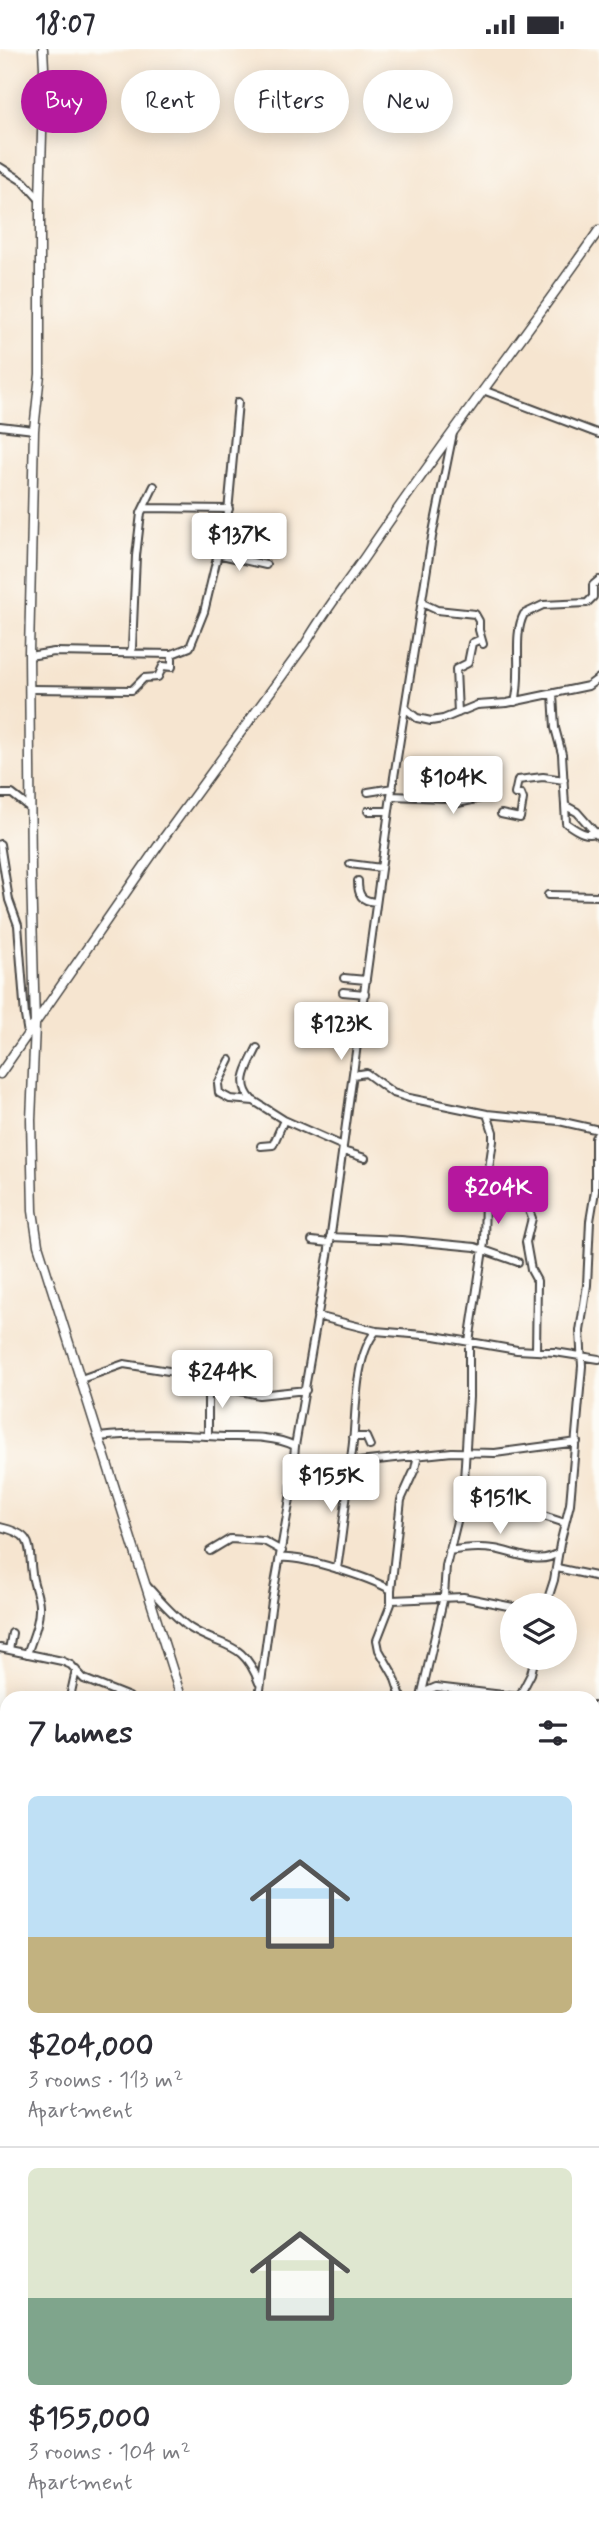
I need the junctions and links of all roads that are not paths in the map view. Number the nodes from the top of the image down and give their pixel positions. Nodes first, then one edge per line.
1 (43, 49) edge
2 (0, 167) edge
3 (40, 200) junction
4 (599, 230) edge
5 (483, 390) junction
6 (238, 402) dead end
7 (0, 426) edge
8 (34, 430) junction
9 (454, 431) junction
10 (599, 434) edge
11 (155, 486) dead end
12 (145, 508) junction
13 (229, 509) junction
14 (217, 554) junction
15 (266, 565) dead end
16 (599, 580) edge
17 (422, 603) junction
18 (130, 652) junction
19 (172, 654) junction
20 (29, 656) junction
21 (599, 678) edge
22 (589, 686) junction
23 (30, 689) junction
24 (599, 689) edge
25 (553, 694) junction
26 (515, 702) junction
27 (406, 709) junction
28 (458, 713) junction
29 (564, 780) junction
30 (483, 785) dead end
31 (0, 787) edge
32 (393, 787) junction
33 (369, 792) dead end
34 (0, 794) edge
35 (12, 794) junction
36 (391, 796) junction
37 (566, 806) junction
38 (30, 808) junction
39 (368, 811) dead end
40 (389, 811) junction
41 (501, 814) dead end
42 (598, 835) edge
43 (0, 844) edge
44 (350, 864) dead end
45 (381, 868) junction
46 (358, 881) dead end
47 (548, 895) dead end
48 (599, 897) edge
49 (376, 902) junction
50 (344, 978) dead end
51 (366, 980) junction
52 (343, 992) dead end
53 (365, 994) junction
54 (35, 1025) junction
55 (28, 1034) junction
56 (257, 1048) dead end
57 (230, 1060) dead end
58 (4, 1063) edge
59 (0, 1074) edge
60 (353, 1075) junction
61 (254, 1101) junction
62 (486, 1114) junction
63 (284, 1120) junction
64 (599, 1131) edge
65 (261, 1146) dead end
66 (343, 1149) junction
67 (365, 1158) dead end
68 (531, 1182) dead end
69 (330, 1240) junction
70 (312, 1241) dead end
71 (482, 1250) junction
72 (518, 1262) dead end
73 (317, 1316) junction
74 (376, 1331) junction
75 (469, 1342) junction
76 (536, 1351) junction
77 (583, 1358) junction
78 (599, 1359) edge
79 (81, 1379) junction
80 (208, 1384) junction
81 (306, 1390) junction
82 (208, 1435) junction
83 (99, 1437) junction
84 (353, 1437) junction
85 (577, 1442) junction
86 (295, 1446) junction
87 (370, 1446) dead end
88 (466, 1452) junction
89 (418, 1455) junction
90 (349, 1463) junction
91 (290, 1493) junction
92 (463, 1497) junction
93 (565, 1523) junction
94 (0, 1527) edge
95 (210, 1551) dead end
96 (449, 1551) junction
97 (559, 1552) junction
98 (281, 1555) junction
99 (556, 1568) junction
100 (337, 1569) junction
101 (599, 1577) edge
102 (146, 1584) junction
103 (391, 1590) junction
104 (549, 1593) edge
105 (444, 1596) junction
106 (392, 1600) junction
107 (500, 1604) edge
108 (12, 1633) dead end
109 (0, 1648) edge
110 (9, 1650) junction
111 (27, 1654) junction
112 (76, 1670) junction
113 (532, 1670) edge
114 (261, 1687) junction
115 (71, 1691) edge
116 (114, 1691) edge
117 (179, 1691) edge
118 (260, 1691) edge
119 (399, 1691) edge
120 (421, 1691) edge
121 (429, 1691) edge
122 (460, 1691) edge
123 (522, 1691) edge

1 - 3 street
2 - 3 street
3 - 8 street
4 - 5 street
5 - 9 street
5 - 10 street
6 - 13 street
7 - 8 street
8 - 20 street
9 - 17 street
9 - 54 street
11 - 12 street
12 - 13 street
12 - 18 street
13 - 14 street
14 - 15 street
14 - 19 street
16 - 26 street
17 - 27 street
17 - 28 street
18 - 19 street
18 - 20 street
19 - 23 street
20 - 23 street
21 - 22 street
22 - 24 street
22 - 25 street
23 - 38 street
25 - 26 street
25 - 29 street
26 - 28 street
27 - 28 street
27 - 32 street
29 - 37 street
29 - 41 street
30 - 36 street
31 - 35 street
32 - 33 street
32 - 36 street
34 - 35 street
35 - 38 street
36 - 40 street
37 - 42 street
37 - 42 street
38 - 54 street
39 - 40 street
40 - 45 street
43 - 55 street
44 - 45 street
45 - 49 street
46 - 49 street
47 - 48 street
49 - 51 street
50 - 51 street
51 - 53 street
52 - 53 street
53 - 60 street
54 - 55 street
54 - 79 street
55 - 58 street
56 - 61 street
57 - 61 street
58 - 59 street
60 - 62 street
60 - 66 street
61 - 63 street
62 - 64 street
62 - 71 street
63 - 65 street
63 - 66 street
64 - 77 street
66 - 67 street
66 - 69 street
68 - 76 street
69 - 70 street
69 - 71 street
69 - 73 street
71 - 72 street
71 - 75 street
73 - 74 street
73 - 81 street
74 - 75 street
74 - 84 street
75 - 76 street
75 - 88 street
76 - 77 street
77 - 78 street
77 - 85 street
79 - 80 street
79 - 83 street
80 - 81 street
80 - 82 street
81 - 86 street
82 - 83 street
82 - 86 street
83 - 102 street
84 - 87 street
84 - 90 street
85 - 88 street
85 - 93 street
86 - 91 street
88 - 89 street
88 - 92 street
89 - 90 street
89 - 103 street
90 - 91 street
90 - 100 street
91 - 98 street
92 - 93 street
92 - 96 street
93 - 97 street
94 - 111 street
95 - 98 street
96 - 97 street
96 - 105 street
97 - 99 street
98 - 100 street
98 - 114 street
99 - 101 street
99 - 104 street
100 - 103 street
102 - 114 street
102 - 117 street
103 - 106 street
105 - 106 street
105 - 107 street
105 - 120 street
106 - 119 street
108 - 110 street
109 - 110 street
110 - 111 street
111 - 112 street
112 - 115 street
112 - 116 street
113 - 123 street
114 - 118 street
121 - 122 street

